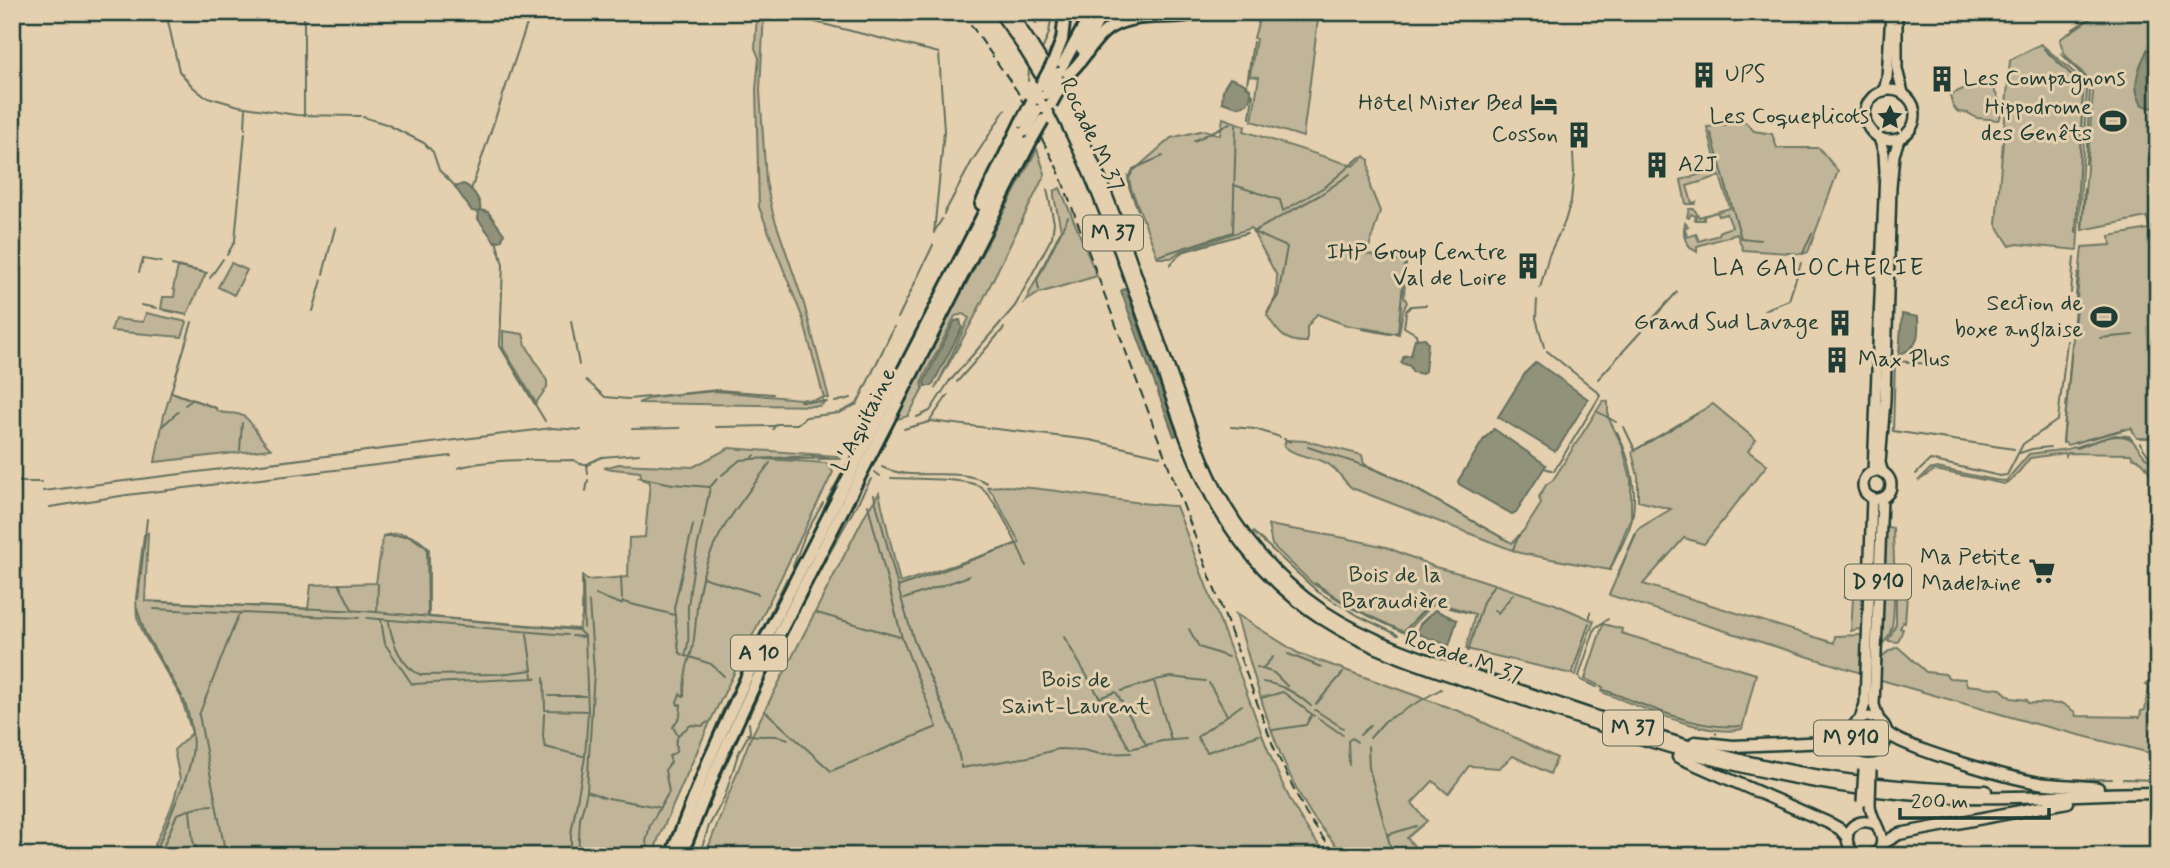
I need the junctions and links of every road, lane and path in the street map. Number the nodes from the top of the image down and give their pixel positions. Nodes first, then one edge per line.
1 (999, 12) edge
2 (1009, 12) edge
3 (1065, 12) edge
4 (1093, 12) edge
5 (1103, 12) edge
6 (1204, 12) edge
7 (1891, 12) edge
8 (1897, 12) edge
9 (1060, 73) junction
10 (1884, 91) junction
11 (1903, 93) junction
12 (1046, 94) junction
13 (1037, 110) junction
14 (1026, 132) junction
15 (1879, 138) junction
16 (1899, 139) junction
17 (880, 426) junction
18 (864, 456) junction
19 (1202, 468) junction
20 (1872, 472) junction
21 (1883, 473) junction
22 (1877, 498) junction
23 (1870, 698) junction
24 (1860, 719) junction
25 (1879, 720) junction
26 (1851, 730) junction
27 (1886, 732) junction
28 (1642, 735) junction
29 (1859, 750) junction
30 (1877, 751) junction
31 (1867, 770) junction
32 (2158, 787) edge
33 (2101, 791) junction
34 (2158, 793) edge
35 (1866, 802) junction
36 (1856, 823) junction
37 (1875, 824) junction
38 (1847, 837) junction
39 (1882, 844) junction
40 (1857, 855) edge
41 (1871, 855) edge
42 (671, 856) edge
43 (681, 856) edge

1 - 19 highway, Rocade M 37 / M 37
2 - 19 highway, Rocade M 37 / M 37
3 - 9 highway
4 - 9 highway, L'Aquitaine / A 10
5 - 9 highway, L'Aquitaine / A 10
6 - 9 highway
7 - 10 main road
8 - 11 main road
9 - 12 highway, bridge
9 - 12 highway, L'Aquitaine / A 10, bridge
10 - 11 main road
10 - 15 main road
11 - 16 main road
12 - 13 highway, L'Aquitaine / A 10
12 - 13 highway
13 - 14 highway, L'Aquitaine / A 10, bridge
13 - 14 highway, bridge
14 - 17 highway, L'Aquitaine / A 10
14 - 17 highway, L'Aquitaine / A 10
15 - 16 main road
15 - 20 main road
16 - 21 main road
17 - 18 highway, L'Aquitaine / A 10
18 - 42 highway, L'Aquitaine / A 10
18 - 43 highway, L'Aquitaine / A 10
19 - 28 highway, Rocade M 37 / M 37
20 - 21 main road
20 - 22 main road
21 - 22 main road
22 - 23 main road, D 910
23 - 24 main road, D 910
23 - 25 main road, D 910
24 - 25 main road, M 910
24 - 26 main road, M 910
25 - 27 main road, M 910
26 - 28 highway
26 - 29 main road, M 910
27 - 30 main road, M 910
27 - 33 highway
28 - 33 highway, Rocade M 37 / M 37
28 - 38 highway
29 - 30 main road, M 910
29 - 31 main road, M 910
30 - 31 main road, M 910
31 - 35 main road, M 910, bridge
32 - 33 highway, Rocade M 37 / M 37
33 - 34 highway, Rocade M 37 / M 37
33 - 39 highway
35 - 36 main road, M 910
35 - 37 main road, M 910
36 - 37 main road
36 - 38 main road, M 910
37 - 39 main road, M 910
38 - 40 main road
39 - 41 main road

